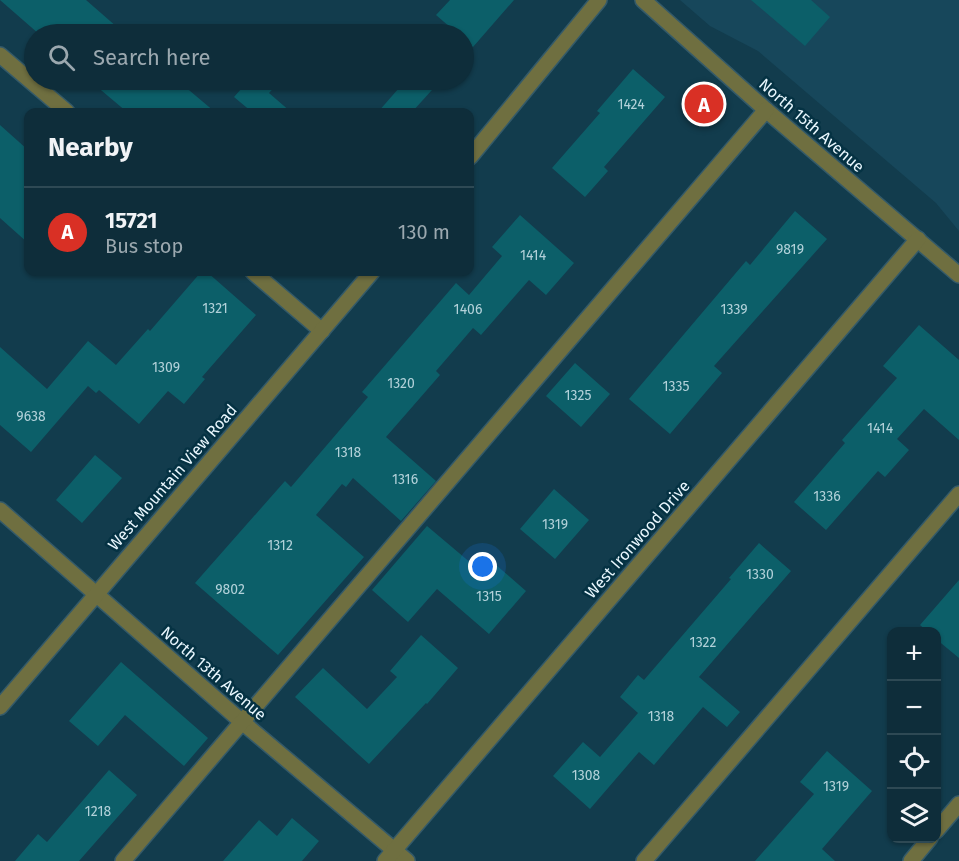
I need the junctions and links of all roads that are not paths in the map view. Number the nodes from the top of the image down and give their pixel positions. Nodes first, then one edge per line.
1 (600, 0) edge
2 (643, 0) edge
3 (0, 55) edge
4 (24, 75) edge
5 (41, 90) edge
6 (62, 108) edge
7 (766, 110) junction
8 (474, 152) edge
9 (918, 240) junction
10 (959, 275) edge
11 (258, 276) edge
12 (369, 276) edge
13 (322, 331) junction
14 (959, 494) edge
15 (0, 510) edge
16 (96, 593) junction
17 (0, 707) edge
18 (241, 722) junction
19 (959, 804) edge
20 (941, 825) edge
21 (926, 843) edge
22 (389, 855) edge
23 (123, 861) edge
24 (407, 861) edge
25 (644, 861) edge
26 (911, 861) edge

1 - 8 street
2 - 7 street, North 15th Avenue
3 - 4 street
5 - 6 street
7 - 9 street, North 15th Avenue
7 - 18 street
9 - 10 street, North 15th Avenue
9 - 22 street, West Ironwood Drive
11 - 13 street
12 - 13 street, West Mountain View Road
13 - 16 street, West Mountain View Road
14 - 25 street
15 - 16 street, North 13th Avenue
16 - 17 street, West Mountain View Road
16 - 18 street, North 13th Avenue
18 - 22 street, North 13th Avenue
18 - 23 street
19 - 20 street
21 - 26 street
22 - 24 street, North 13th Avenue

